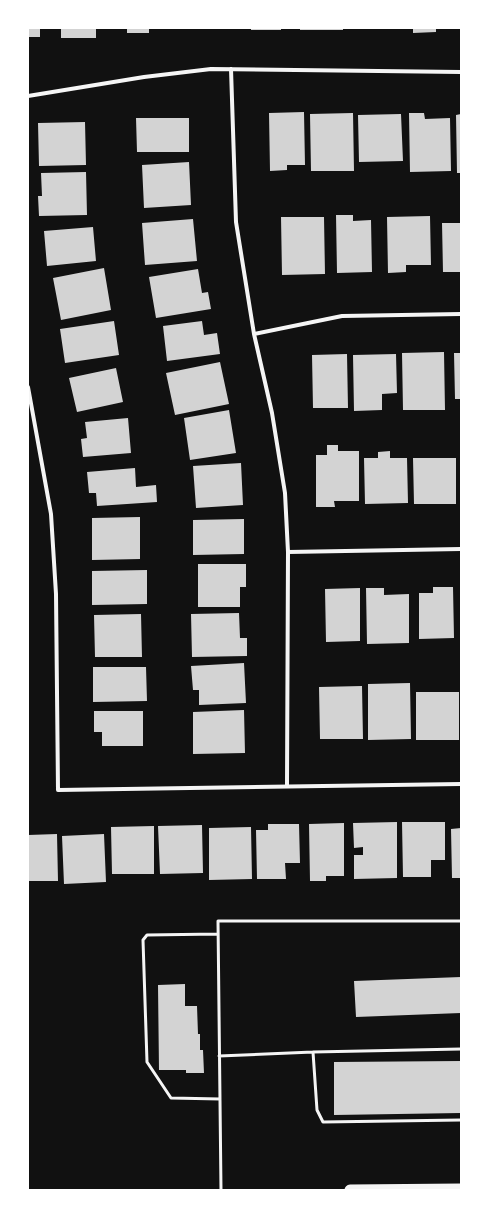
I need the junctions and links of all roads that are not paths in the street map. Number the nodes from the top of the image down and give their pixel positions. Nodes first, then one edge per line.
1 (231, 69) junction
2 (461, 72) edge
3 (28, 96) edge
4 (461, 314) edge
5 (254, 334) junction
6 (28, 387) edge
7 (461, 548) edge
8 (288, 552) junction
9 (461, 784) edge
10 (287, 786) junction
11 (461, 921) edge
12 (218, 934) junction
13 (461, 1049) edge
14 (313, 1052) junction
15 (220, 1056) junction
16 (220, 1099) junction
17 (461, 1120) edge
18 (461, 1189) edge
19 (221, 1190) edge
20 (350, 1190) edge

1 - 2 street
1 - 3 street
1 - 5 street
4 - 5 street
5 - 8 street
6 - 10 street
7 - 8 street
8 - 10 street
9 - 10 street
11 - 12 lane
12 - 15 lane
12 - 16 lane
13 - 14 lane
14 - 15 lane
14 - 17 lane
15 - 16 lane
16 - 19 lane
18 - 20 highway

